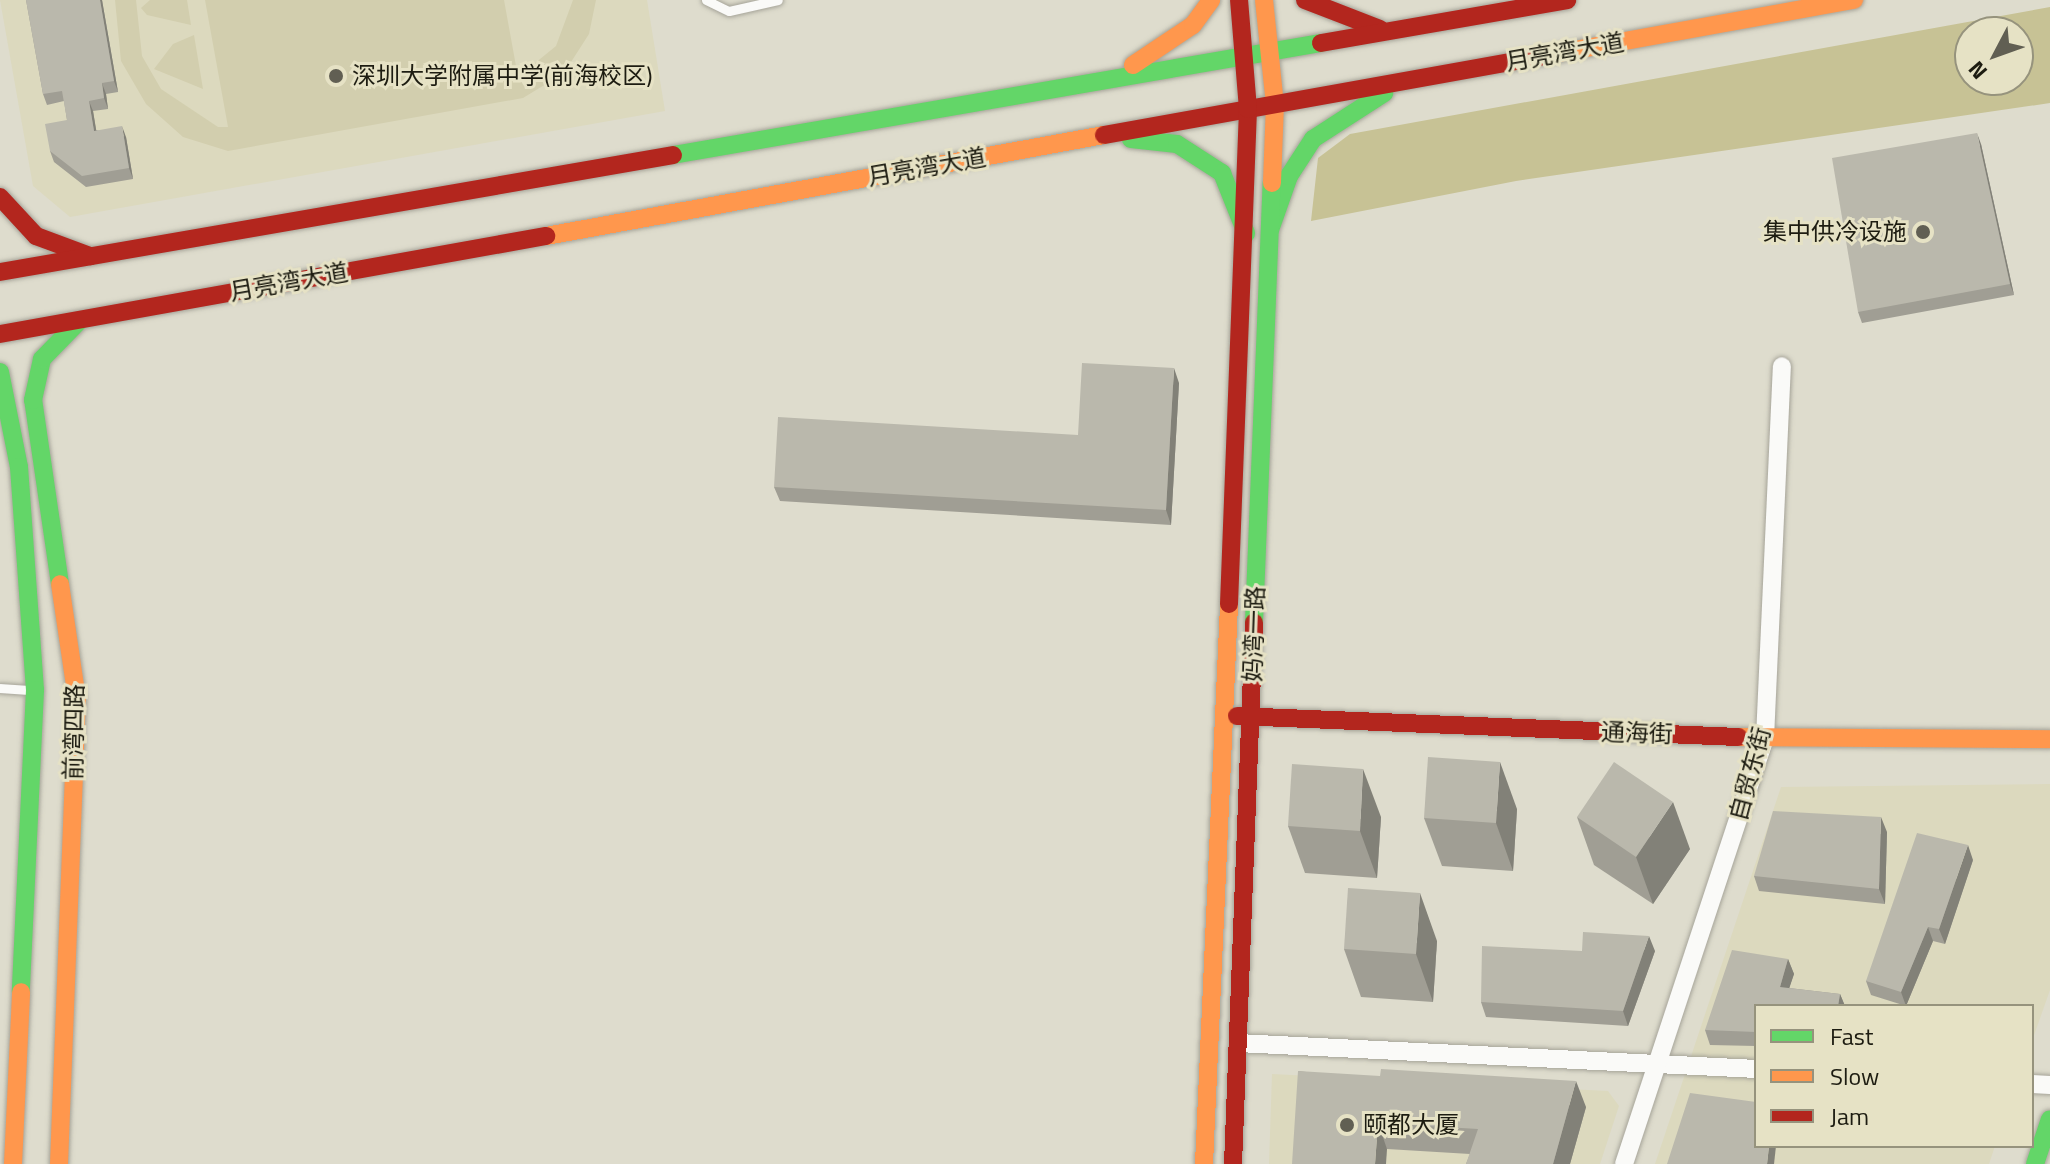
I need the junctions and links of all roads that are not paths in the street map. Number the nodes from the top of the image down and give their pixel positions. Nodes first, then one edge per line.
1 (706, 0) edge
2 (778, 0) edge
3 (1211, 0) edge
4 (1239, 0) edge
5 (1264, 0) edge
6 (1305, 0) edge
7 (1479, 0) edge
8 (1567, 0) edge
9 (1854, 0) edge
10 (1420, 27) junction
11 (1392, 33) junction
12 (1272, 47) junction
13 (1246, 52) junction
14 (1424, 77) junction
15 (1097, 78) junction
16 (1275, 104) junction
17 (1248, 109) junction
18 (1098, 136) junction
19 (0, 197) edge
20 (1270, 230) junction
21 (1246, 233) junction
22 (92, 256) junction
23 (0, 272) edge
24 (80, 320) junction
25 (0, 334) edge
26 (1782, 366) dead end
27 (0, 372) edge
28 (0, 688) edge
29 (35, 690) junction
30 (1225, 715) junction
31 (1251, 717) junction
32 (1765, 738) junction
33 (2050, 739) edge
34 (1238, 1043) junction
35 (1657, 1064) junction
36 (1754, 1069) edge
37 (2050, 1119) edge
38 (7, 1132) edge
39 (13, 1164) edge
40 (59, 1164) edge
41 (1204, 1164) edge
42 (1233, 1164) edge
43 (1624, 1164) edge
44 (2035, 1164) edge

1 - 2 lane
3 - 15 street
4 - 13 street, 妈湾一路
5 - 12 street, 妈湾一路
6 - 11 street
7 - 10 street
8 - 10 street
9 - 14 street, 月亮湾大道
10 - 11 street
11 - 12 street
12 - 13 street
12 - 16 street, 妈湾一路
13 - 15 street
13 - 17 street, 妈湾一路
14 - 16 street, 月亮湾大道
14 - 20 street
15 - 22 street
16 - 17 street, 月亮湾大道
16 - 20 street, 妈湾一路
17 - 18 street, 月亮湾大道
17 - 21 street, 妈湾一路
18 - 21 street
18 - 24 street, 月亮湾大道
19 - 22 street
20 - 31 street, 妈湾一路
21 - 30 street, 妈湾一路
22 - 23 street
24 - 25 street, 月亮湾大道
24 - 40 street, 前湾四路
26 - 32 street, 自贸东街
27 - 29 street, 前湾四路
28 - 29 lane
29 - 38 street, 前湾四路
30 - 31 street, 通海街
30 - 41 street, 妈湾一路
31 - 32 street, 通海街
31 - 34 street, 妈湾一路
32 - 33 street, 通海街
32 - 35 street, 自贸东街
34 - 35 street
34 - 42 street, 妈湾一路
35 - 36 street
35 - 43 street, 自贸东街
37 - 44 street
38 - 39 street, 前湾四路

